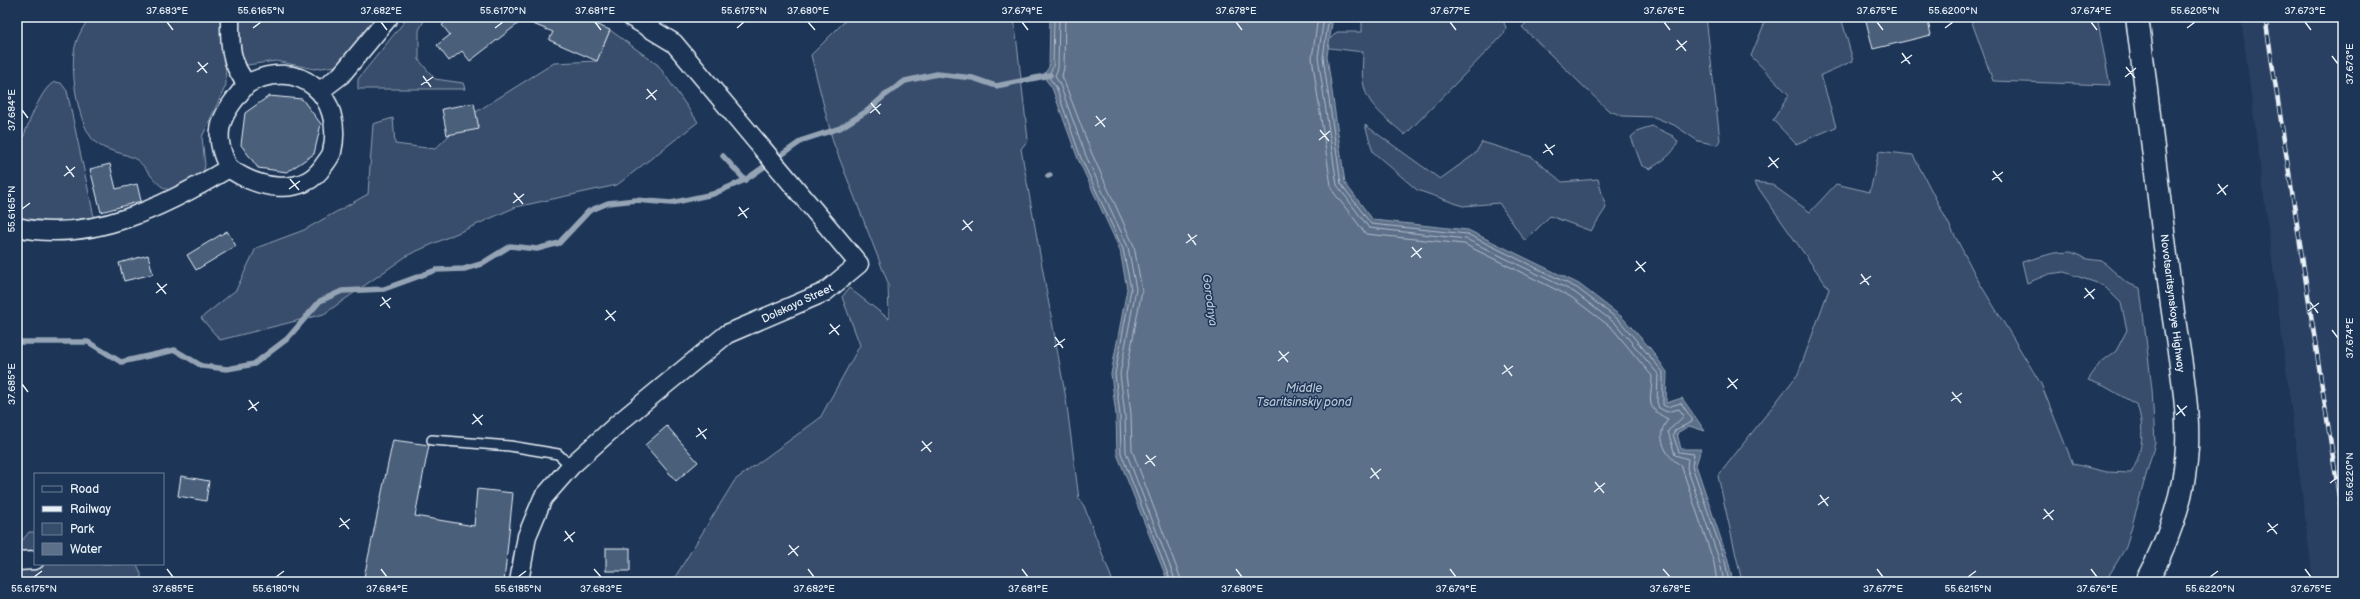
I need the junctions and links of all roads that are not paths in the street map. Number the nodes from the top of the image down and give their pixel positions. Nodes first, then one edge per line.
1 (230, 17) edge
2 (389, 17) edge
3 (631, 17) edge
4 (2137, 17) edge
5 (247, 84) junction
6 (320, 91) junction
7 (229, 168) junction
8 (17, 227) edge
9 (432, 440) dead end
10 (571, 466) junction
11 (34, 560) edge
12 (17, 561) edge
13 (519, 582) edge
14 (2146, 582) edge

1 - 5 street
2 - 6 street
3 - 10 street, Dolskaya Street
4 - 14 main road, Novotsaritsynskoye Highway
5 - 6 street
5 - 7 street
6 - 7 street
7 - 8 street
9 - 10 lane
10 - 13 street, Dolskaya Street
11 - 12 street

